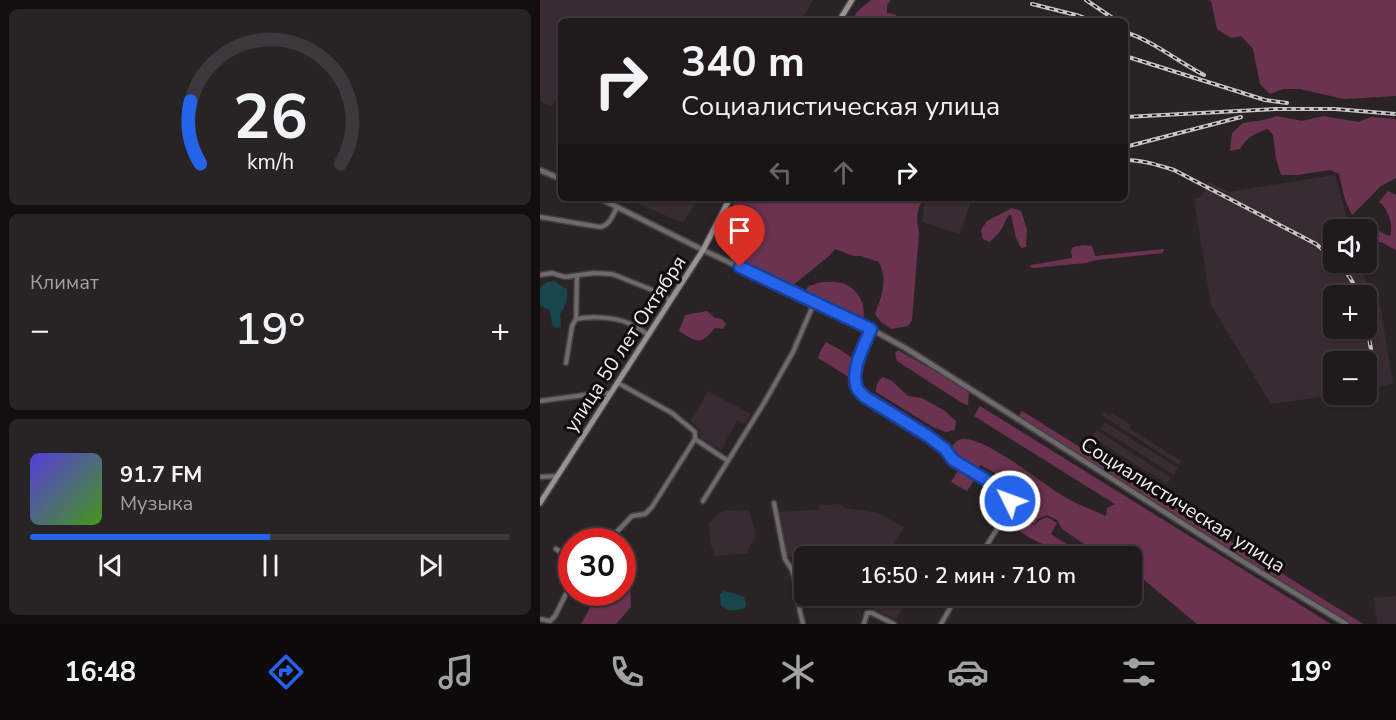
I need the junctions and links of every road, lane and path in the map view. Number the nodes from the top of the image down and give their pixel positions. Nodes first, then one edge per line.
1 (852, 0) edge
2 (841, 18) edge
3 (540, 170) edge
4 (558, 178) edge
5 (605, 201) edge
6 (728, 201) edge
7 (617, 207) junction
8 (540, 217) edge
9 (703, 250) junction
10 (540, 274) edge
11 (577, 275) junction
12 (671, 301) junction
13 (814, 303) junction
14 (576, 319) junction
15 (871, 329) junction
16 (649, 335) junction
17 (566, 363) dead end
18 (618, 383) junction
19 (611, 393) junction
20 (540, 401) edge
21 (695, 439) junction
22 (728, 461) junction
23 (558, 476) junction
24 (540, 477) edge
25 (704, 501) dead end
26 (540, 503) edge
27 (774, 503) dead end
28 (620, 528) edge
29 (986, 546) edge
30 (560, 606) edge
31 (951, 606) edge
32 (540, 619) edge
33 (803, 624) edge
34 (864, 624) edge
35 (894, 624) edge
36 (940, 624) edge
37 (1346, 624) edge

1 - 2 main road
3 - 4 street
5 - 7 street, Социалистическая улица
6 - 9 main road, улица 50 лет Октября
7 - 8 street
7 - 9 street, Социалистическая улица
9 - 12 main road, улица 50 лет Октября
9 - 13 street, Социалистическая улица
10 - 11 street
11 - 12 street
11 - 14 street
12 - 16 main road, улица 50 лет Октября
13 - 15 street, Социалистическая улица
13 - 22 street
14 - 16 street
14 - 17 street
15 - 29 street
15 - 37 street, Социалистическая улица
16 - 18 main road, улица 50 лет Октября
18 - 19 main road, улица 50 лет Октября
18 - 21 street
19 - 20 street
19 - 23 main road, улица 50 лет Октября
21 - 22 street
21 - 28 street
22 - 25 street
23 - 24 street
23 - 26 main road, улица 50 лет Октября
27 - 33 street
30 - 32 street
31 - 36 street
34 - 35 street

